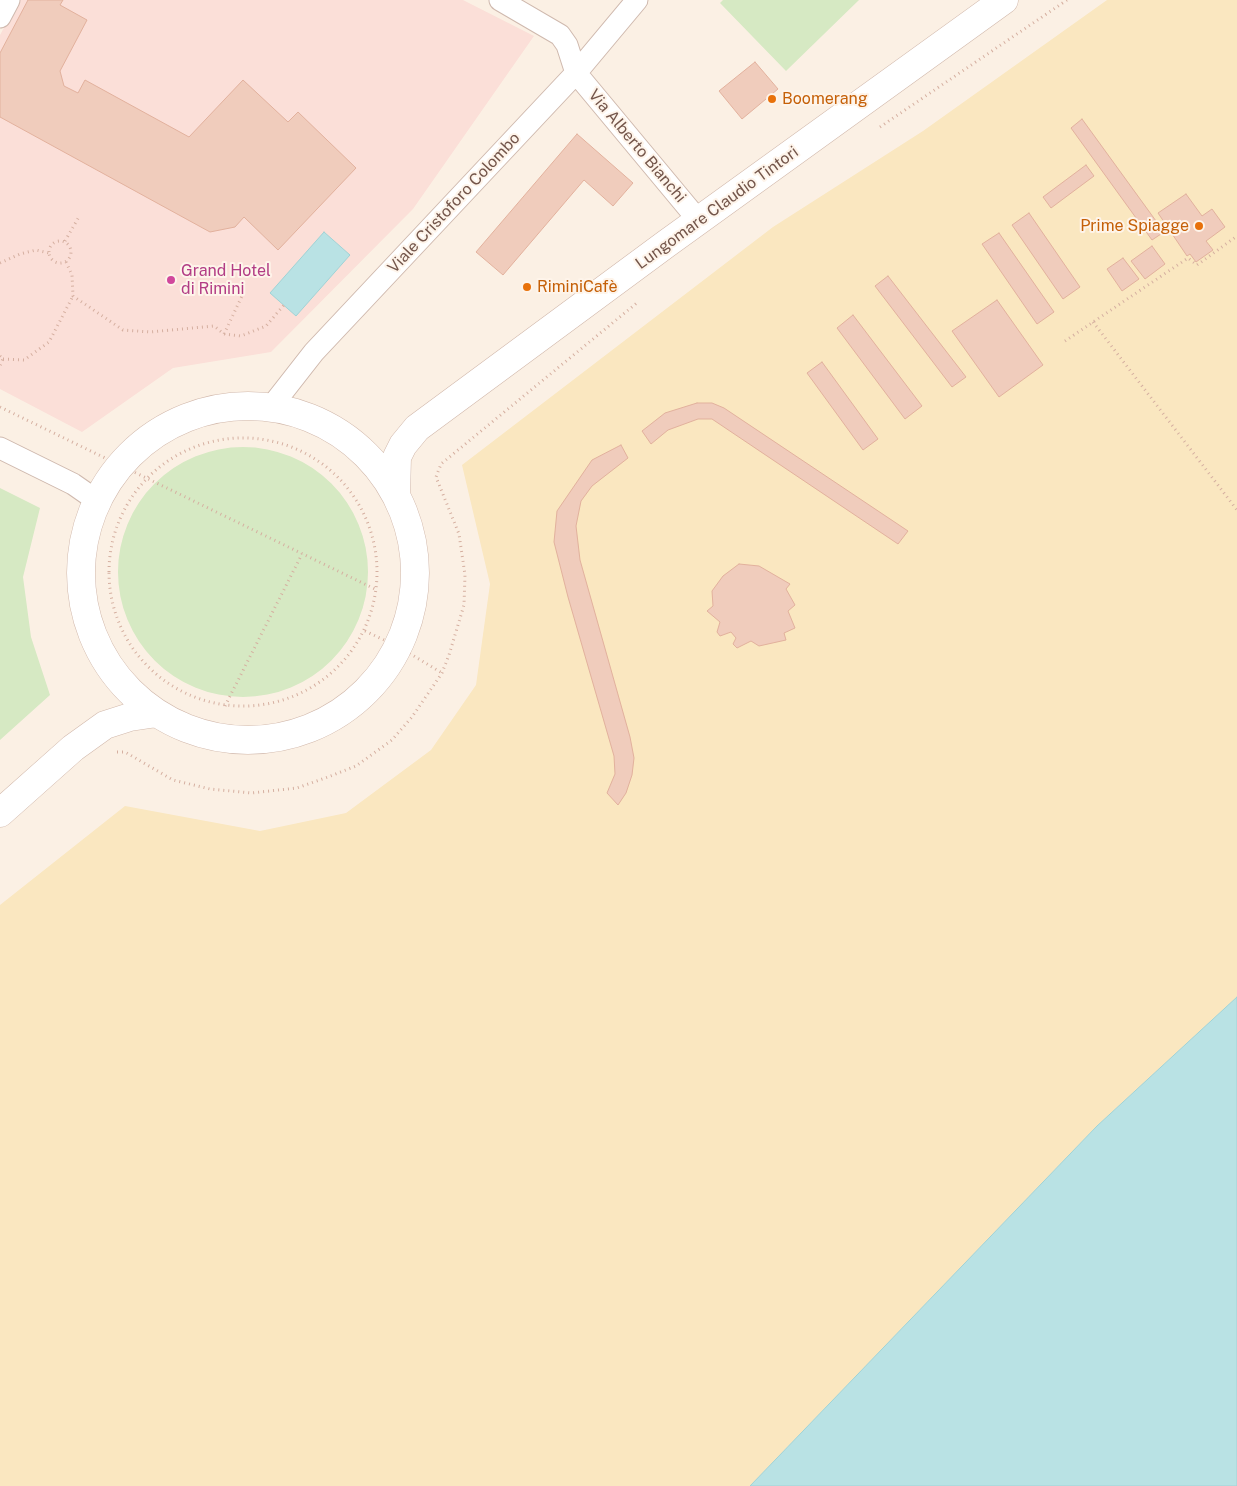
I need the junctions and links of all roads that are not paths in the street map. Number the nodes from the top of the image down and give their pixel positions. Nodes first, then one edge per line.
1 (9, 0) edge
2 (500, 0) edge
3 (637, 0) edge
4 (1004, 0) edge
5 (0, 17) edge
6 (576, 73) junction
7 (698, 221) junction
8 (271, 407) junction
9 (0, 448) edge
10 (396, 494) junction
11 (96, 500) junction
12 (157, 713) junction
13 (0, 813) edge

1 - 5 street
2 - 6 street
3 - 6 street, Viale Cristoforo Colombo
4 - 7 street, Lungomare Claudio Tintori
6 - 7 street, Via Alberto Bianchi
6 - 8 street, Viale Cristoforo Colombo
7 - 10 street, Lungomare Claudio Tintori
8 - 10 street
8 - 11 street
9 - 11 street
10 - 12 street
11 - 12 street
12 - 13 street

